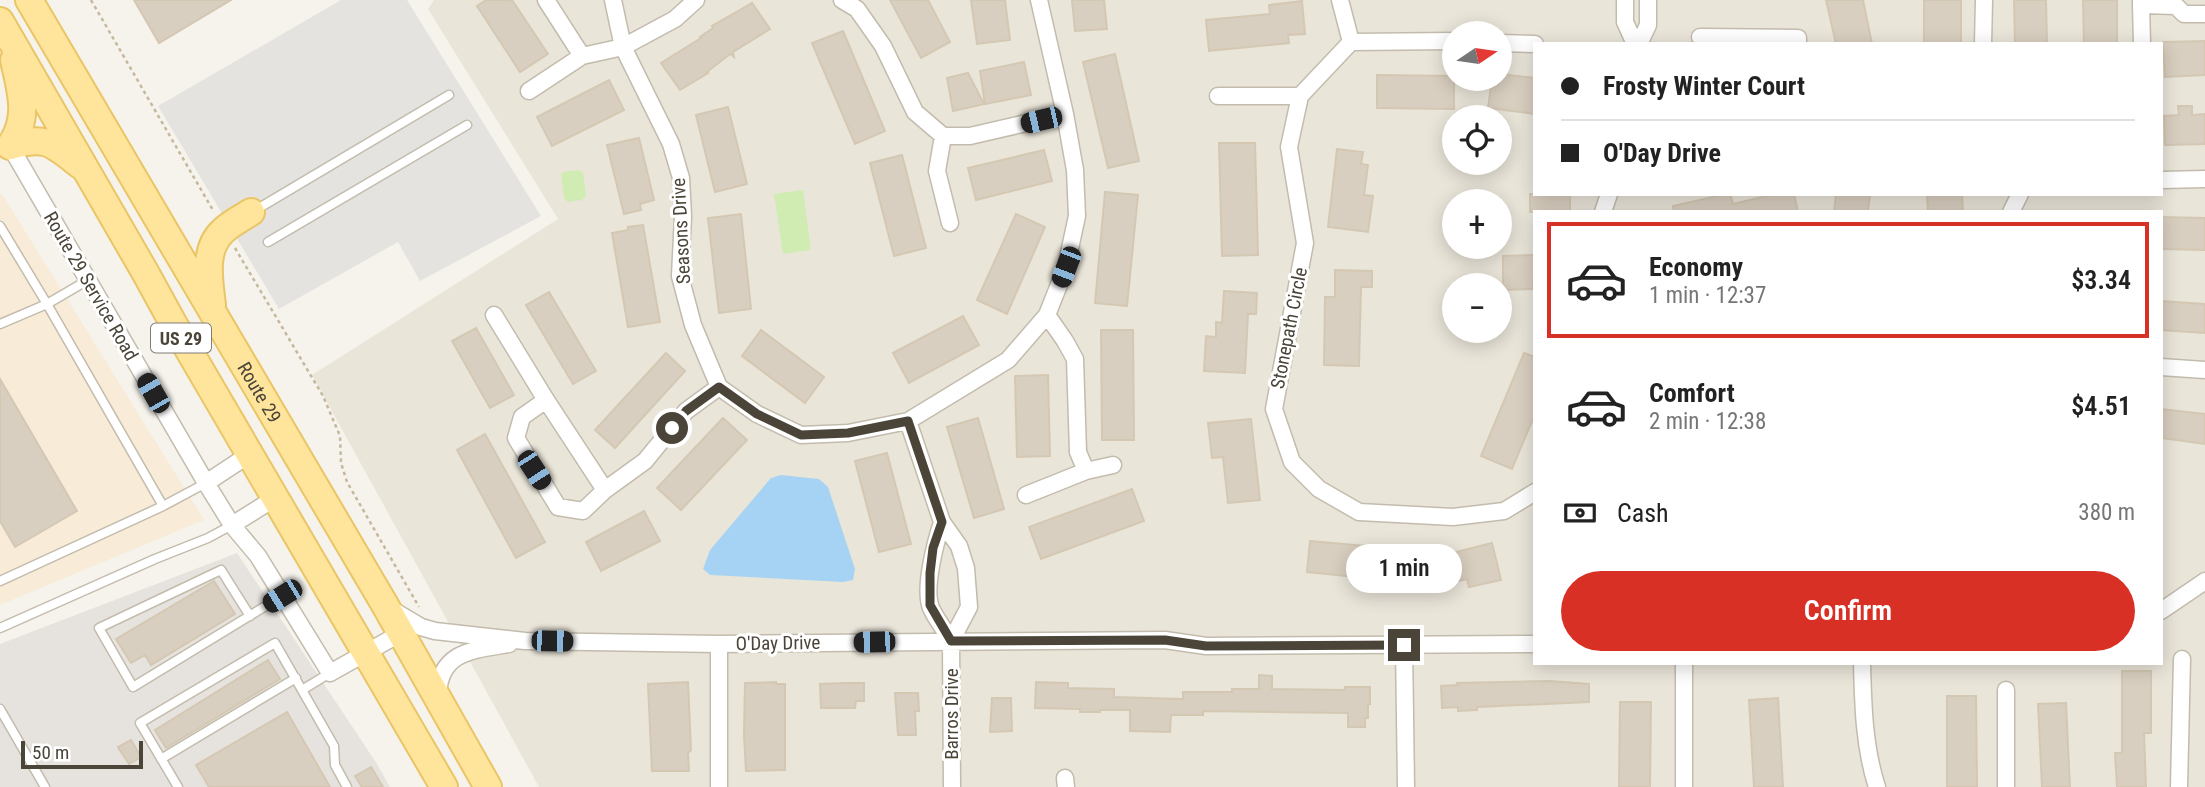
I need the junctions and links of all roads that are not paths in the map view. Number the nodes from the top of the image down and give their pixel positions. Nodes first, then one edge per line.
1 (29, 0) edge
2 (546, 0) edge
3 (696, 0) edge
4 (842, 0) edge
5 (1039, 0) edge
6 (1340, 0) edge
7 (1625, 0) edge
8 (1648, 0) edge
9 (1984, 0) edge
10 (615, 3) edge
11 (2141, 3) edge
12 (2205, 14) edge
13 (5, 29) edge
14 (1700, 37) dead end
15 (1442, 41) edge
16 (1351, 42) junction
17 (1636, 42) edge
18 (1638, 42) edge
19 (1798, 42) edge
20 (1983, 42) edge
21 (2142, 42) edge
22 (1512, 43) edge
23 (1533, 44) edge
24 (623, 47) junction
25 (582, 55) junction
26 (529, 91) dead end
27 (449, 95) dead end
28 (1218, 96) dead end
29 (1300, 96) junction
30 (1065, 114) junction
31 (467, 125) dead end
32 (943, 135) junction
33 (5, 149) edge
34 (86, 169) junction
35 (2205, 179) edge
36 (2163, 180) edge
37 (251, 212) joint
38 (950, 223) dead end
39 (0, 226) edge
40 (268, 242) dead end
41 (88, 281) junction
42 (47, 304) junction
43 (213, 313) junction
44 (495, 315) dead end
45 (1047, 315) junction
46 (0, 324) edge
47 (2163, 368) edge
48 (2205, 370) edge
49 (719, 387) junction
50 (546, 400) junction
51 (908, 421) junction
52 (250, 454) junction
53 (1113, 465) dead end
54 (1086, 471) junction
55 (206, 483) junction
56 (605, 490) junction
57 (1533, 493) edge
58 (1027, 495) dead end
59 (275, 498) junction
60 (163, 506) junction
61 (942, 522) junction
62 (232, 525) junction
63 (0, 581) edge
64 (2205, 581) edge
65 (282, 596) junction
66 (2163, 610) edge
67 (250, 616) junction
68 (0, 628) edge
69 (411, 630) junction
70 (525, 641) junction
71 (951, 641) junction
72 (719, 644) junction
73 (1533, 644) edge
74 (1404, 645) junction
75 (366, 653) junction
76 (2182, 659) dead end
77 (1684, 665) edge
78 (1862, 665) edge
79 (330, 673) junction
80 (296, 678) junction
81 (302, 690) junction
82 (2006, 690) dead end
83 (441, 705) junction
84 (0, 709) edge
85 (161, 759) junction
86 (46, 787) edge
87 (178, 787) edge
88 (347, 787) edge
89 (444, 787) edge
90 (488, 787) edge
91 (719, 787) edge
92 (952, 787) edge
93 (1406, 787) edge
94 (1684, 787) edge
95 (1877, 787) edge
96 (2006, 787) edge
97 (2179, 787) edge

1 - 43 main road, Route 29 / US 29
2 - 25 street
3 - 24 street
4 - 32 street
5 - 30 street
6 - 16 street
7 - 17 street
8 - 18 street
9 - 20 street
10 - 24 street, Seasons Drive
11 - 12 street
11 - 21 street
13 - 33 main road
13 - 34 main road, Route 29 / US 29
14 - 19 street
15 - 16 street
16 - 29 street
22 - 23 street
24 - 25 street
24 - 49 street, Seasons Drive
25 - 26 street
27 - 37 lane
28 - 29 street
29 - 57 street, Stonepath Circle
30 - 32 street
30 - 45 street
31 - 40 lane
32 - 38 street
33 - 34 main road
33 - 41 street, Route 29 Service Road
34 - 52 main road, Route 29 / US 29
35 - 36 street
37 - 43 main road
39 - 42 lane
41 - 42 lane
41 - 55 street, Route 29 Service Road
42 - 46 lane
42 - 60 lane
43 - 69 main road, Route 29 / US 29
44 - 50 street
45 - 51 street
45 - 54 street
47 - 48 street
49 - 51 street
49 - 56 street
50 - 56 street
50 - 56 street
51 - 61 street
52 - 55 street
52 - 59 main road, Route 29 / US 29
53 - 54 street
54 - 58 street
55 - 60 lane
55 - 62 street, Route 29 Service Road
59 - 62 street
59 - 75 main road, Route 29 / US 29
60 - 63 lane
61 - 71 street
61 - 71 street
62 - 65 street, Route 29 Service Road
62 - 68 lane
64 - 66 street
65 - 67 lane
65 - 79 street, Route 29 Service Road
67 - 67 lane
69 - 70 street, O'Day Drive
69 - 75 street
69 - 83 main road, Route 29 / US 29
70 - 72 street, O'Day Drive
70 - 83 street, O'Day Drive
71 - 72 street, O'Day Drive
71 - 74 street, O'Day Drive
71 - 92 street, Barros Drive
72 - 91 street
73 - 74 street, O'Day Drive
74 - 93 street
75 - 79 street
75 - 89 main road, Route 29 / US 29
76 - 97 street
77 - 94 street
78 - 95 street
79 - 81 lane
80 - 81 lane
80 - 85 lane
80 - 85 lane
81 - 88 lane
82 - 96 street
83 - 90 main road, Route 29 / US 29
84 - 86 lane
85 - 87 lane

